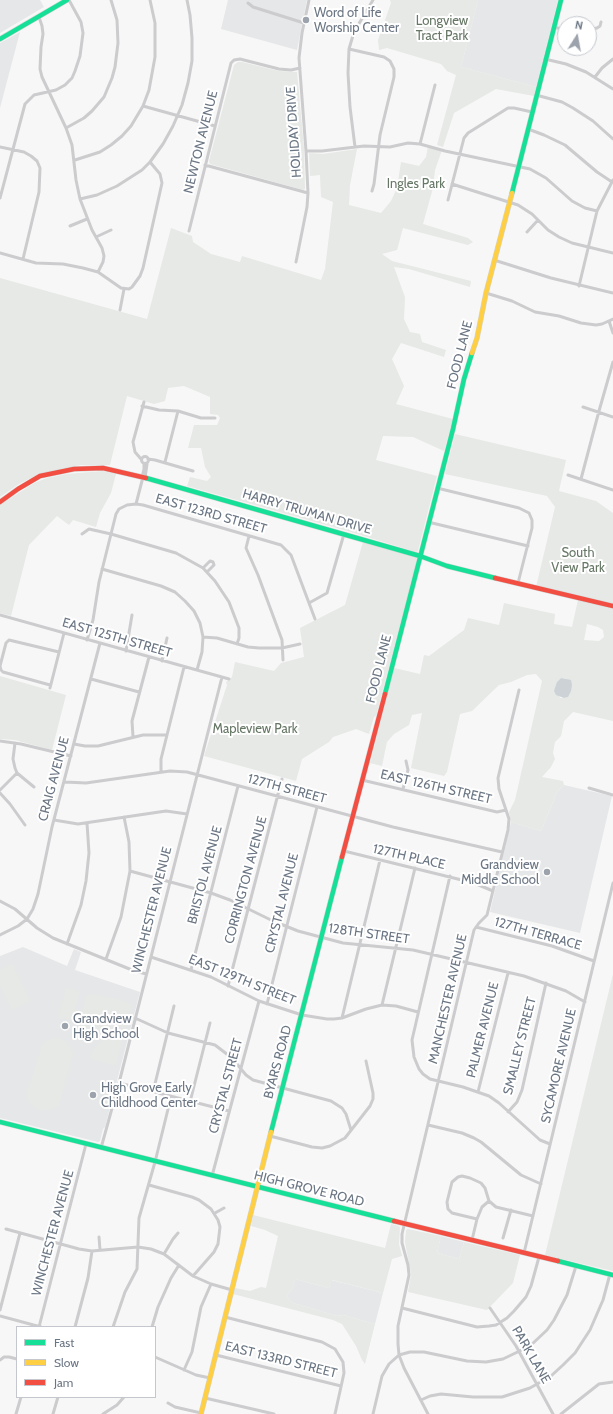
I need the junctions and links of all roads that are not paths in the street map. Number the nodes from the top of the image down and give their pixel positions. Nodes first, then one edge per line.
1 (68, 0) edge
2 (111, 0) edge
3 (150, 0) edge
4 (187, 0) edge
5 (309, 0) edge
6 (373, 0) edge
7 (561, 0) edge
8 (248, 3) dead end
9 (39, 17) junction
10 (601, 22) dead end
11 (304, 23) junction
12 (554, 27) junction
13 (557, 28) edge
14 (597, 28) edge
15 (0, 39) edge
16 (349, 49) junction
17 (546, 59) junction
18 (613, 59) edge
19 (300, 68) junction
20 (595, 77) junction
21 (435, 85) dead end
22 (613, 89) edge
23 (49, 91) junction
24 (536, 95) junction
25 (143, 106) junction
26 (532, 112) junction
27 (178, 116) junction
28 (215, 126) junction
29 (66, 128) junction
30 (528, 129) junction
31 (613, 139) edge
32 (420, 144) junction
33 (0, 146) edge
34 (355, 147) junction
35 (378, 147) junction
36 (12, 150) junction
37 (306, 151) junction
38 (460, 154) junction
39 (75, 160) junction
40 (150, 162) junction
41 (205, 165) junction
42 (518, 166) junction
43 (612, 181) edge
44 (452, 184) junction
45 (372, 191) dead end
46 (308, 193) junction
47 (0, 198) edge
48 (80, 199) junction
49 (448, 200) dead end
50 (510, 202) junction
51 (598, 211) junction
52 (87, 219) junction
53 (538, 220) junction
54 (70, 226) dead end
55 (111, 230) dead end
56 (189, 231) dead end
57 (527, 232) dead end
58 (96, 237) junction
59 (588, 247) junction
60 (613, 253) edge
61 (0, 254) edge
62 (23, 259) junction
63 (494, 260) junction
64 (296, 262) dead end
65 (98, 272) junction
66 (578, 286) junction
67 (124, 289) junction
68 (486, 293) junction
69 (613, 293) edge
70 (120, 310) dead end
71 (613, 319) edge
72 (609, 321) junction
73 (613, 333) edge
74 (613, 362) edge
75 (582, 407) dead end
76 (178, 410) junction
77 (599, 411) junction
78 (613, 417) edge
79 (215, 418) dead end
80 (141, 459) junction
81 (148, 459) junction
82 (165, 462) junction
83 (145, 464) junction
84 (193, 470) dead end
85 (568, 475) dead end
86 (143, 477) junction
87 (581, 479) junction
88 (437, 488) junction
89 (613, 490) edge
90 (0, 502) edge
91 (136, 504) junction
92 (428, 522) junction
93 (82, 534) dead end
94 (111, 534) junction
95 (344, 534) junction
96 (249, 536) junction
97 (528, 546) junction
98 (420, 556) junction
99 (203, 568) junction
100 (102, 569) junction
101 (207, 572) junction
102 (518, 583) junction
103 (309, 603) junction
104 (613, 606) edge
105 (0, 615) edge
106 (132, 615) dead end
107 (315, 618) dead end
108 (64, 633) junction
109 (203, 637) junction
110 (167, 638) dead end
111 (87, 640) junction
112 (100, 643) junction
113 (237, 644) junction
114 (300, 644) dead end
115 (283, 647) junction
116 (126, 651) junction
117 (59, 652) junction
118 (149, 657) junction
119 (283, 660) dead end
120 (162, 661) junction
121 (184, 667) junction
122 (0, 670) edge
123 (197, 670) junction
124 (222, 677) junction
125 (91, 679) junction
126 (229, 679) dead end
127 (518, 690) dead end
128 (140, 692) junction
129 (379, 716) joint
130 (167, 734) junction
131 (133, 737) junction
132 (0, 741) edge
133 (15, 743) junction
134 (74, 744) junction
135 (71, 756) junction
136 (406, 761) dead end
137 (17, 772) junction
138 (161, 772) junction
139 (197, 774) junction
140 (282, 779) dead end
141 (362, 780) junction
142 (65, 782) junction
143 (238, 786) junction
144 (34, 787) dead end
145 (589, 788) dead end
146 (0, 790) edge
147 (403, 790) junction
148 (0, 793) edge
149 (613, 795) edge
150 (278, 797) junction
151 (317, 807) junction
152 (506, 810) junction
153 (187, 814) junction
154 (353, 816) junction
155 (124, 817) junction
156 (54, 820) junction
157 (87, 823) junction
158 (25, 825) dead end
159 (344, 851) junction
160 (502, 852) junction
161 (380, 860) junction
162 (415, 868) junction
163 (130, 871) junction
164 (450, 876) junction
165 (170, 881) junction
166 (613, 883) edge
167 (493, 891) junction
168 (211, 893) junction
169 (0, 901) edge
170 (249, 908) junction
171 (27, 919) junction
172 (286, 927) junction
173 (476, 927) junction
174 (0, 935) edge
175 (322, 938) junction
176 (67, 944) junction
177 (359, 946) junction
178 (396, 948) junction
179 (431, 954) junction
180 (151, 957) junction
181 (106, 959) junction
182 (594, 961) junction
183 (467, 963) junction
184 (191, 970) junction
185 (508, 972) junction
186 (146, 974) junction
187 (546, 983) junction
188 (228, 986) junction
189 (259, 1001) junction
190 (584, 1002) junction
191 (267, 1004) junction
192 (382, 1005) junction
193 (174, 1006) dead end
194 (418, 1012) junction
195 (302, 1015) junction
196 (135, 1018) junction
197 (342, 1018) junction
198 (210, 1022) dead end
199 (168, 1033) junction
200 (206, 1042) junction
201 (366, 1061) dead end
202 (241, 1068) junction
203 (439, 1081) junction
204 (119, 1083) junction
205 (282, 1089) junction
206 (153, 1092) junction
207 (478, 1092) junction
208 (172, 1097) junction
209 (190, 1102) junction
210 (229, 1111) junction
211 (508, 1112) junction
212 (0, 1122) edge
213 (428, 1125) junction
214 (351, 1130) junction
215 (270, 1136) junction
216 (86, 1144) junction
217 (550, 1144) junction
218 (101, 1148) junction
219 (156, 1162) junction
220 (212, 1176) junction
221 (541, 1184) junction
222 (149, 1185) junction
223 (257, 1187) junction
224 (490, 1201) junction
225 (224, 1208) dead end
226 (511, 1210) junction
227 (215, 1213) junction
228 (533, 1216) junction
229 (477, 1219) junction
230 (404, 1223) junction
231 (6, 1230) dead end
232 (20, 1233) junction
233 (178, 1233) dead end
234 (99, 1237) dead end
235 (503, 1238) dead end
236 (472, 1240) junction
237 (60, 1244) junction
238 (138, 1247) junction
239 (100, 1250) junction
240 (92, 1251) junction
241 (524, 1253) junction
242 (164, 1254) junction
243 (539, 1257) junction
244 (179, 1266) junction
245 (576, 1266) junction
246 (612, 1274) edge
247 (193, 1276) junction
248 (211, 1284) junction
249 (232, 1290) junction
250 (402, 1308) junction
251 (490, 1308) dead end
252 (0, 1310) edge
253 (0, 1316) edge
254 (225, 1317) junction
255 (500, 1322) junction
256 (35, 1326) edge
257 (39, 1326) edge
258 (75, 1326) edge
259 (113, 1326) edge
260 (152, 1326) edge
261 (520, 1352) junction
262 (216, 1355) junction
263 (399, 1355) junction
264 (156, 1357) edge
265 (16, 1359) edge
266 (0, 1360) edge
267 (184, 1370) junction
268 (210, 1378) junction
269 (613, 1382) edge
270 (538, 1384) junction
271 (342, 1386) junction
272 (20, 1398) edge
273 (58, 1398) edge
274 (123, 1398) edge
275 (205, 1398) junction
276 (421, 1400) junction
277 (168, 1403) dead end
278 (201, 1413) edge
279 (16, 1414) edge
280 (53, 1414) edge
281 (103, 1414) edge
282 (274, 1414) edge
283 (335, 1414) edge
284 (373, 1414) edge
285 (428, 1414) edge
286 (553, 1414) edge
287 (561, 1414) edge

1 - 9 street
1 - 23 street
2 - 29 street
3 - 25 street
4 - 27 street
5 - 11 street, HOLIDAY DRIVE
6 - 16 street
7 - 12 street, FOOD LANE
8 - 11 street
9 - 15 street
9 - 23 street
10 - 14 street
11 - 19 street, HOLIDAY DRIVE
12 - 13 street
12 - 17 street, FOOD LANE
16 - 34 street
16 - 35 street
17 - 20 street
17 - 24 street, FOOD LANE
18 - 20 street
19 - 28 street, NEWTON AVENUE
19 - 37 street, HOLIDAY DRIVE
20 - 22 street
21 - 32 street
23 - 29 street
23 - 36 street
24 - 26 street, FOOD LANE
24 - 31 street
25 - 27 street
25 - 39 street
26 - 30 street, FOOD LANE
26 - 38 street
27 - 28 street
27 - 40 street
28 - 41 street, NEWTON AVENUE
29 - 39 street
30 - 42 street, FOOD LANE
30 - 43 street
32 - 35 street
32 - 38 street
33 - 36 street
34 - 35 street
34 - 37 street
35 - 45 street
36 - 47 street
36 - 62 street
37 - 46 street, HOLIDAY DRIVE
38 - 42 street
38 - 44 street
39 - 48 street
40 - 48 street
40 - 67 street
41 - 46 street
41 - 56 street, NEWTON AVENUE
42 - 50 street, FOOD LANE
42 - 51 street
43 - 51 street
44 - 49 street
44 - 50 street
46 - 64 street, HOLIDAY DRIVE
48 - 52 street
50 - 53 street
50 - 63 street, FOOD LANE
51 - 59 street
52 - 54 street
52 - 58 street
53 - 57 street
53 - 59 street
55 - 58 street
58 - 65 street
59 - 60 street
59 - 66 street
61 - 62 street
62 - 65 street
63 - 66 street
63 - 68 street, FOOD LANE
65 - 67 street
66 - 69 street
67 - 70 street
68 - 72 street
68 - 88 street, FOOD LANE
71 - 72 street
72 - 73 street
74 - 77 street
75 - 77 street
76 - 79 street
76 - 80 street
76 - 82 street
77 - 78 street
77 - 87 street
80 - 81 street
80 - 83 street
81 - 82 street
81 - 83 street
82 - 84 street
83 - 86 street
85 - 87 street
86 - 90 street, HARRY TRUMAN DRIVE
86 - 91 street
86 - 95 street, HARRY TRUMAN DRIVE
87 - 89 street
88 - 92 street, FOOD LANE
88 - 97 street
91 - 94 street
91 - 96 street, EAST 123RD STREET
92 - 97 street
92 - 98 street, FOOD LANE
93 - 94 street
94 - 99 street
94 - 100 street
95 - 98 street, HARRY TRUMAN DRIVE
95 - 103 street
96 - 103 street, EAST 123RD STREET
96 - 115 street
97 - 102 street
98 - 102 street, HARRY TRUMAN DRIVE
98 - 129 street, FOOD LANE
99 - 101 street
99 - 101 street
100 - 109 street
100 - 111 street
101 - 113 street
102 - 104 street, HARRY TRUMAN DRIVE
103 - 107 street
105 - 108 street, EAST 125TH STREET
106 - 116 street
108 - 111 street, EAST 125TH STREET
108 - 117 street
109 - 113 street
109 - 123 street
110 - 120 street
111 - 112 street, EAST 125TH STREET
112 - 116 street, EAST 125TH STREET
112 - 125 street, CRAIG AVENUE
113 - 115 street
114 - 115 street
115 - 119 street
116 - 118 street, EAST 125TH STREET
117 - 122 street
117 - 122 street
118 - 120 street, EAST 125TH STREET
118 - 128 street
120 - 121 street, EAST 125TH STREET
121 - 123 street, EAST 125TH STREET
121 - 130 street
123 - 124 street, EAST 125TH STREET
124 - 126 street, EAST 125TH STREET
124 - 139 street, WINCHESTER AVENUE
125 - 128 street
125 - 134 street, CRAIG AVENUE
127 - 152 street, MANCHESTER AVENUE
128 - 131 street
129 - 141 street, BYARS ROAD
130 - 131 street
130 - 138 street
131 - 134 street
132 - 133 street
133 - 135 street
133 - 137 street
134 - 135 street, CRAIG AVENUE
135 - 142 street, CRAIG AVENUE
136 - 147 street
137 - 144 street
137 - 146 street
138 - 139 street, 127TH STREET
138 - 142 street, 127TH STREET
139 - 143 street, 127TH STREET
139 - 153 street, WINCHESTER AVENUE
140 - 150 street, CORRINGTON AVENUE
141 - 147 street, EAST 126TH STREET
141 - 154 street, BYARS ROAD
142 - 156 street, CRAIG AVENUE
143 - 150 street, 127TH STREET
143 - 168 street, BRISTOL AVENUE
145 - 149 street
147 - 152 street, EAST 126TH STREET
148 - 158 street
150 - 151 street, 127TH STREET
150 - 170 street, CORRINGTON AVENUE
151 - 154 street, 127TH STREET
151 - 172 street, CRYSTAL AVENUE
152 - 160 street, MANCHESTER AVENUE
153 - 155 street
153 - 165 street, WINCHESTER AVENUE
154 - 159 street, BYARS ROAD
154 - 160 street, 127TH STREET
155 - 157 street
155 - 163 street
156 - 157 street
156 - 171 street, CRAIG AVENUE
157 - 176 street
159 - 161 street, 127TH PLACE
159 - 175 street, BYARS ROAD
160 - 167 street, MANCHESTER AVENUE
161 - 162 street, 127TH PLACE
161 - 177 street
162 - 164 street, 127TH PLACE
162 - 178 street
163 - 165 street, 128TH STREET
163 - 181 street
164 - 167 street, 127TH PLACE
164 - 179 street
165 - 168 street, 128TH STREET
165 - 180 street, WINCHESTER AVENUE
166 - 182 street, SYCAMORE AVENUE
167 - 173 street, MANCHESTER AVENUE
168 - 170 street, 128TH STREET
168 - 184 street, BRISTOL AVENUE
169 - 171 street
170 - 172 street, 128TH STREET
170 - 188 street, CORRINGTON AVENUE
171 - 174 street
171 - 176 street
172 - 175 street, 128TH STREET
172 - 191 street, CRYSTAL AVENUE
173 - 182 street, 127TH TERRACE
173 - 183 street, MANCHESTER AVENUE
175 - 177 street, 128TH STREET
175 - 195 street, BYARS ROAD
176 - 181 street
177 - 178 street, 128TH STREET
177 - 197 street
178 - 179 street, 128TH STREET
178 - 192 street
179 - 183 street, 128TH STREET
179 - 194 street
180 - 184 street, EAST 129TH STREET
180 - 186 street, WINCHESTER AVENUE
181 - 186 street
182 - 190 street, SYCAMORE AVENUE
183 - 185 street, 128TH STREET
183 - 203 street, MANCHESTER AVENUE
184 - 188 street, EAST 129TH STREET
185 - 187 street, 128TH STREET
185 - 207 street, PALMER AVENUE
186 - 196 street, WINCHESTER AVENUE
187 - 190 street, 128TH STREET
187 - 211 street, SMALLEY STREET
188 - 189 street, EAST 129TH STREET
189 - 191 street, EAST 129TH STREET
189 - 202 street, CRYSTAL STREET
190 - 217 street, SYCAMORE AVENUE
191 - 195 street, EAST 129TH STREET
192 - 194 street, EAST 129TH STREET
192 - 197 street, EAST 129TH STREET
193 - 199 street
194 - 203 street
195 - 197 street, EAST 129TH STREET
195 - 205 street, BYARS ROAD
196 - 199 street
196 - 204 street, WINCHESTER AVENUE
198 - 200 street
199 - 200 street
199 - 206 street
200 - 202 street
200 - 209 street
201 - 214 street
202 - 205 street
202 - 210 street, CRYSTAL STREET
203 - 207 street
203 - 213 street, MANCHESTER AVENUE
204 - 206 street
204 - 218 street, WINCHESTER AVENUE
205 - 214 street
205 - 215 street, BYARS ROAD
206 - 208 street
207 - 211 street
208 - 209 street
208 - 219 street
209 - 210 street
210 - 220 street, CRYSTAL STREET
211 - 217 street
212 - 216 street, HIGH GROVE ROAD
213 - 221 street
213 - 230 street, MANCHESTER AVENUE
214 - 215 street
215 - 223 street, BYARS ROAD
216 - 218 street, HIGH GROVE ROAD
216 - 237 street, WINCHESTER AVENUE
217 - 221 street, SYCAMORE AVENUE
218 - 219 street, HIGH GROVE ROAD
219 - 220 street, HIGH GROVE ROAD
219 - 222 street
220 - 223 street, HIGH GROVE ROAD
221 - 228 street, SYCAMORE AVENUE
222 - 227 street
222 - 238 street
223 - 230 street, HIGH GROVE ROAD
223 - 249 street, BYARS ROAD
224 - 226 street
224 - 229 street
224 - 229 street
225 - 227 street
226 - 228 street
226 - 235 street
227 - 247 street
228 - 241 street, SYCAMORE AVENUE
229 - 236 street
230 - 236 street, HIGH GROVE ROAD
230 - 250 street, MANCHESTER AVENUE
231 - 232 street
232 - 237 street
232 - 252 street
233 - 242 street
234 - 239 street
236 - 241 street, HIGH GROVE ROAD
237 - 240 street
237 - 257 street, WINCHESTER AVENUE
238 - 239 street
238 - 242 street
238 - 259 street
239 - 240 street
240 - 258 street
241 - 243 street, HIGH GROVE ROAD
242 - 244 street
243 - 245 street, HIGH GROVE ROAD
243 - 255 street
244 - 247 street
244 - 260 street
245 - 246 street, HIGH GROVE ROAD
245 - 261 street
246 - 270 street
247 - 248 street
248 - 249 street
248 - 267 street
249 - 254 street, BYARS ROAD
250 - 255 street
250 - 263 street, MANCHESTER AVENUE
251 - 255 street, PARK LANE
253 - 256 street
254 - 262 street, BYARS ROAD
254 - 271 street
255 - 261 street, PARK LANE
261 - 263 street
261 - 270 street, PARK LANE
262 - 268 street, BYARS ROAD
262 - 271 street, EAST 133RD STREET
263 - 276 street, MANCHESTER AVENUE
263 - 284 street
264 - 267 street
265 - 266 street
267 - 268 street
268 - 275 street, BYARS ROAD
269 - 287 street
270 - 276 street
270 - 286 street, PARK LANE
271 - 283 street
272 - 279 street
273 - 280 street
274 - 281 street
275 - 278 street, BYARS ROAD
275 - 282 street
276 - 285 street, MANCHESTER AVENUE
277 - 278 street

